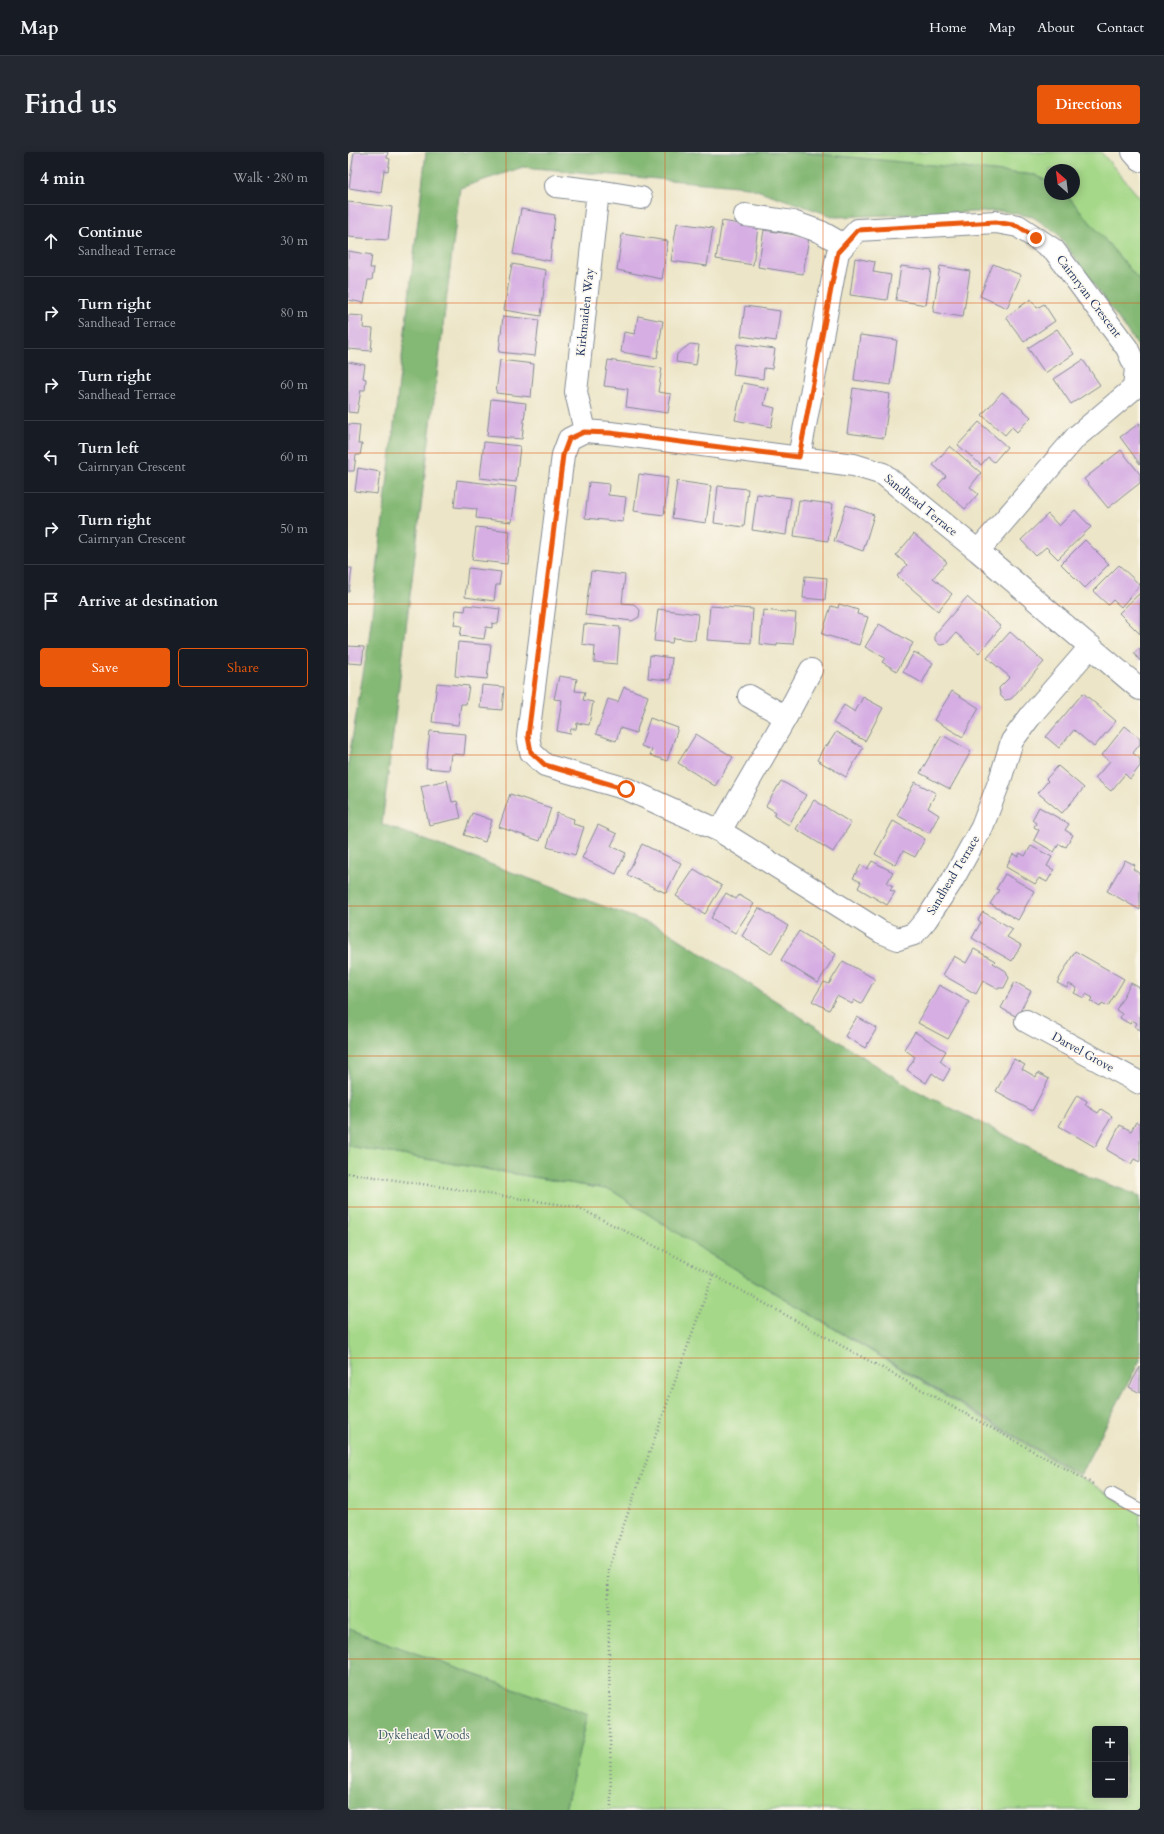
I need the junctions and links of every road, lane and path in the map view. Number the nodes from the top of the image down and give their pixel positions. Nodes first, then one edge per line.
1 (1133, 152) edge
2 (1140, 160) edge
3 (556, 186) dead end
4 (598, 191) junction
5 (641, 198) dead end
6 (745, 216) dead end
7 (844, 245) junction
8 (1137, 388) edge
9 (584, 432) junction
10 (799, 457) junction
11 (978, 550) junction
12 (1091, 646) junction
13 (811, 670) dead end
14 (1140, 689) edge
15 (749, 696) dead end
16 (786, 718) junction
17 (720, 831) junction
18 (1026, 1021) dead end
19 (1140, 1084) edge
20 (348, 1173) edge
21 (713, 1274) junction
22 (1111, 1494) joint
23 (1140, 1510) edge
24 (611, 1810) edge

1 - 2 street
3 - 4 street
4 - 5 street
4 - 9 street, Kirkmaiden Way
6 - 7 street
7 - 8 street, Cairnryan Crescent
7 - 10 street, Cairnryan Crescent
8 - 11 street, Cairnryan Crescent
9 - 10 street, Sandhead Terrace
9 - 17 street, Sandhead Terrace
10 - 11 street, Sandhead Terrace
11 - 12 street, Sandhead Terrace
12 - 14 street, Sandhead Terrace
12 - 17 street, Sandhead Terrace
13 - 16 street
15 - 16 street
16 - 17 street
18 - 19 street, Darvel Grove
20 - 21 path
21 - 22 path
21 - 24 path
22 - 23 lane

